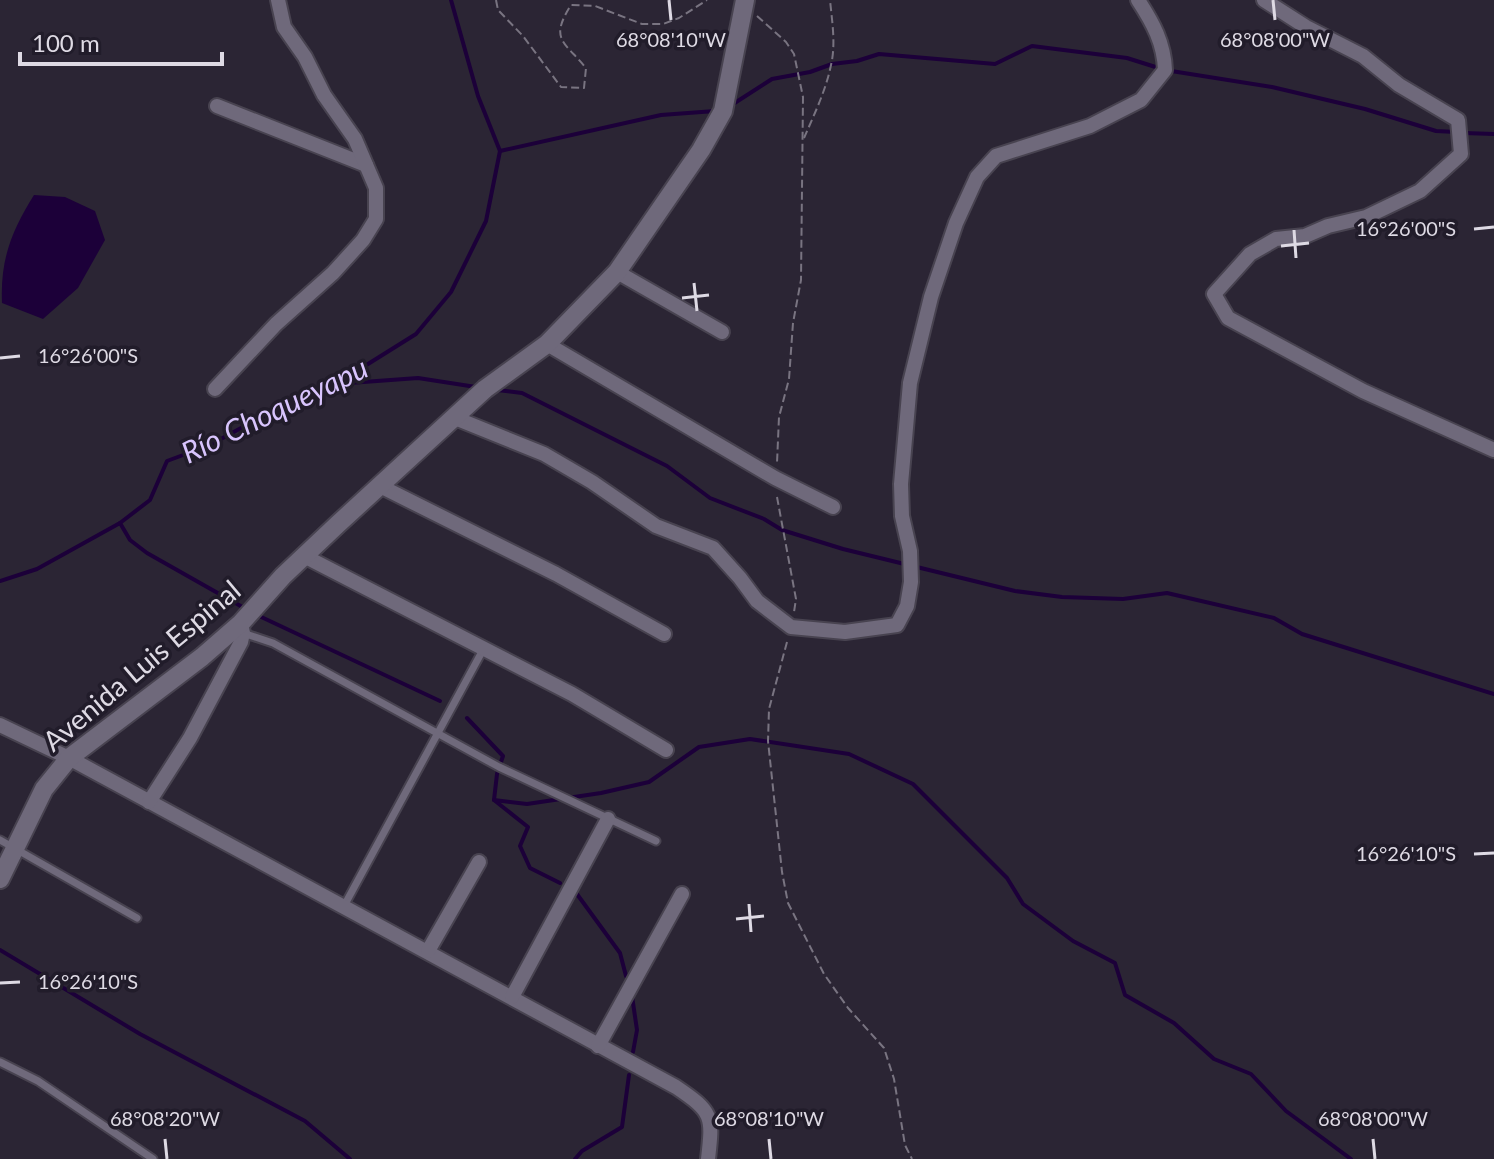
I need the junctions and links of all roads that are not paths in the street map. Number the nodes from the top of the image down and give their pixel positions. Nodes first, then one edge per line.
1 (278, 0) edge
2 (1138, 0) edge
3 (1264, 0) edge
4 (745, 3) edge
5 (217, 106) dead end
6 (366, 165) junction
7 (617, 272) junction
8 (722, 332) dead end
9 (547, 344) junction
10 (215, 389) dead end
11 (455, 418) junction
12 (1494, 450) edge
13 (380, 486) junction
14 (833, 507) dead end
15 (304, 556) junction
16 (242, 628) junction
17 (664, 634) dead end
18 (484, 648) junction
19 (0, 725) edge
20 (438, 733) junction
21 (666, 750) dead end
22 (69, 758) junction
23 (149, 802) junction
24 (608, 819) junction
25 (656, 841) dead end
26 (8, 844) edge
27 (479, 862) dead end
28 (0, 879) edge
29 (682, 894) dead end
30 (344, 906) junction
31 (137, 918) dead end
32 (428, 951) junction
33 (512, 997) junction
34 (598, 1046) junction
35 (0, 1062) edge
36 (153, 1159) edge
37 (708, 1159) edge

1 - 6 street
2 - 11 street
3 - 12 street
4 - 7 street, Avenida Luis Espinal
5 - 6 street
6 - 10 street
7 - 8 street
7 - 9 street, Avenida Luis Espinal
9 - 11 street, Avenida Luis Espinal
9 - 14 street
11 - 13 street, Avenida Luis Espinal
13 - 15 street, Avenida Luis Espinal
13 - 17 street
15 - 16 street, Avenida Luis Espinal
15 - 18 street
16 - 20 lane
16 - 22 street, Avenida Luis Espinal
16 - 23 street
18 - 20 lane
18 - 21 street
19 - 22 street
20 - 24 lane
20 - 30 lane
22 - 23 street
22 - 26 street, Avenida Luis Espinal
23 - 30 street
24 - 25 lane
24 - 33 street
26 - 28 street, Avenida Luis Espinal
26 - 31 lane
27 - 32 street
29 - 34 street
30 - 32 street
32 - 33 street
33 - 34 street
34 - 37 street
35 - 36 lane

